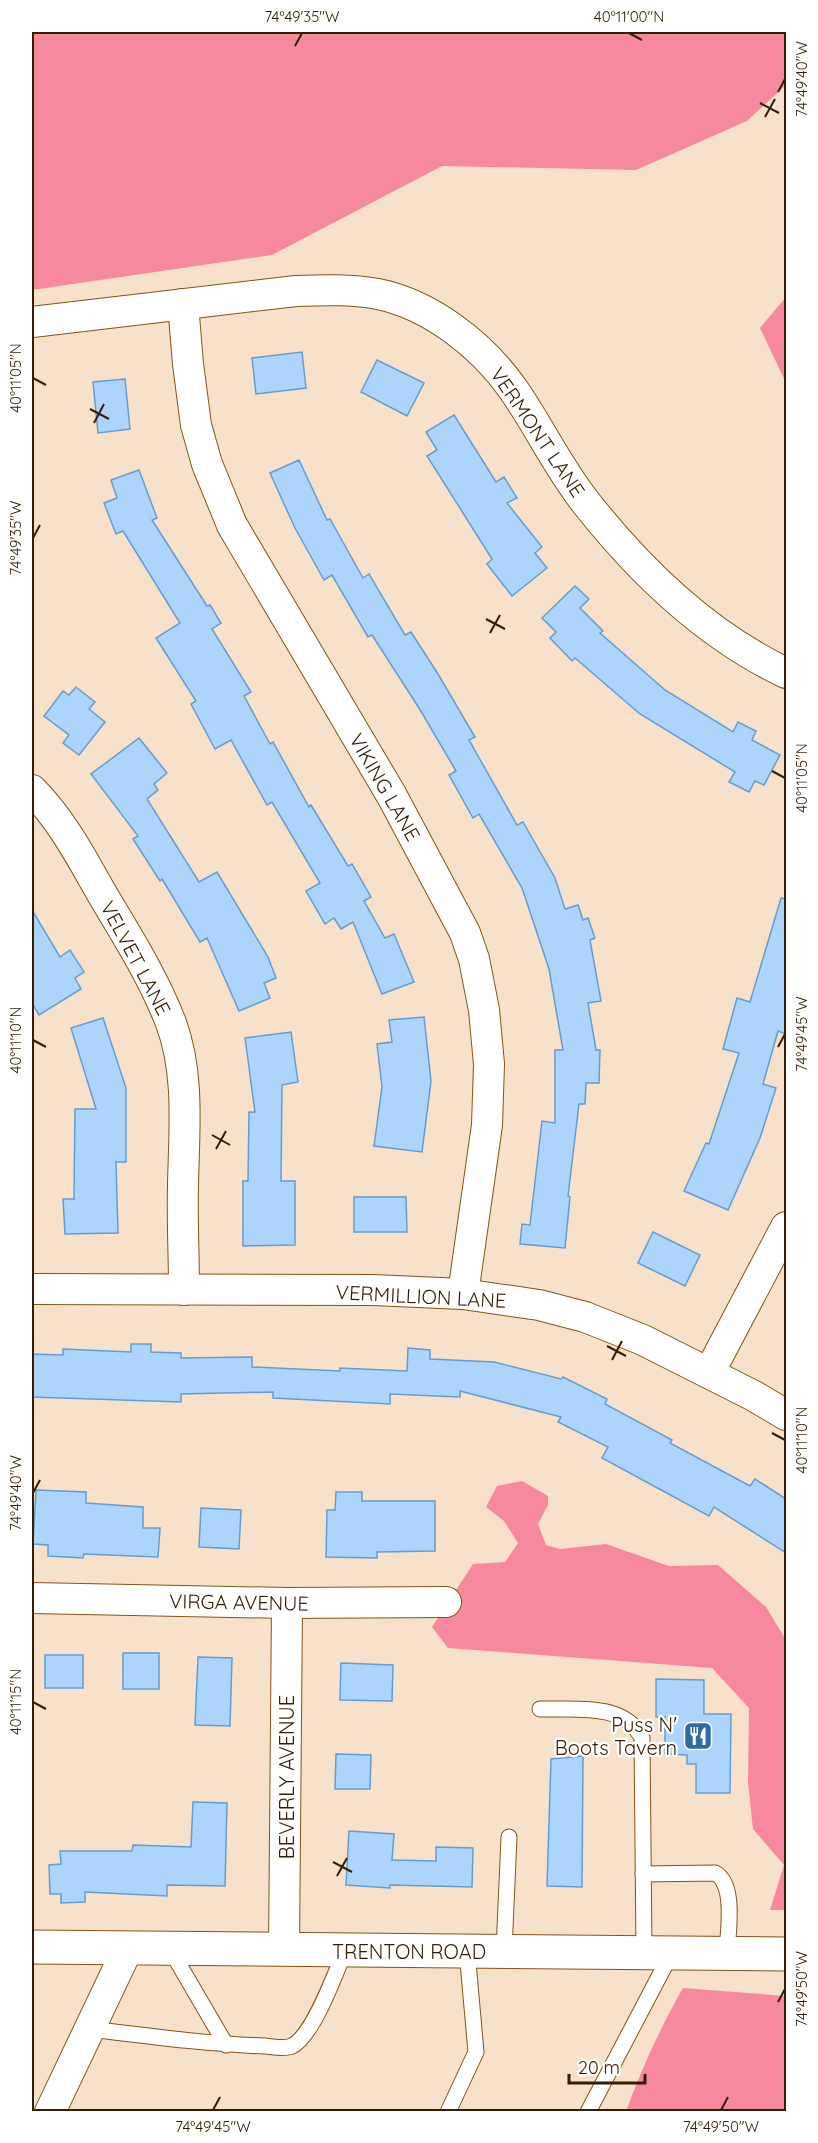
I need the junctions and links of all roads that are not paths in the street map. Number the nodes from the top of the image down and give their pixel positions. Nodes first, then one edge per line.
1 (183, 304) junction
2 (32, 322) edge
3 (786, 673) edge
4 (32, 790) edge
5 (786, 1227) edge
6 (32, 1289) edge
7 (184, 1290) junction
8 (463, 1294) junction
9 (708, 1373) junction
10 (786, 1415) edge
11 (32, 1598) edge
12 (446, 1602) dead end
13 (287, 1604) junction
14 (540, 1708) dead end
15 (509, 1838) dead end
16 (643, 1874) junction
17 (32, 1947) edge
18 (128, 1948) junction
19 (170, 1949) junction
20 (284, 1950) junction
21 (345, 1950) junction
22 (467, 1951) junction
23 (504, 1951) junction
24 (658, 1952) junction
25 (727, 1953) junction
26 (786, 1954) edge
27 (90, 2029) junction
28 (226, 2045) junction
29 (51, 2112) edge
30 (448, 2112) edge
31 (588, 2112) edge

1 - 2 street, VERMONT LANE
1 - 3 street, VERMONT LANE
1 - 8 street, VIKING LANE
4 - 7 street, VELVET LANE
5 - 9 street
6 - 7 street, VERMILLION LANE
7 - 8 street, VERMILLION LANE
8 - 9 street, VERMILLION LANE
9 - 10 street, VERMILLION LANE
11 - 13 street, VIRGA AVENUE
12 - 13 street, VIRGA AVENUE
13 - 20 street, BEVERLY AVENUE
14 - 16 lane
15 - 23 lane
16 - 24 lane
16 - 25 lane
17 - 18 main road, TRENTON ROAD
18 - 19 main road, TRENTON ROAD
18 - 27 street
19 - 20 main road, TRENTON ROAD
19 - 28 lane
20 - 21 main road, TRENTON ROAD
21 - 22 main road, TRENTON ROAD
21 - 28 lane
22 - 23 main road, TRENTON ROAD
22 - 30 lane
23 - 24 main road, TRENTON ROAD
24 - 25 main road, TRENTON ROAD
24 - 31 lane
25 - 26 main road, TRENTON ROAD
27 - 28 lane
27 - 29 street

